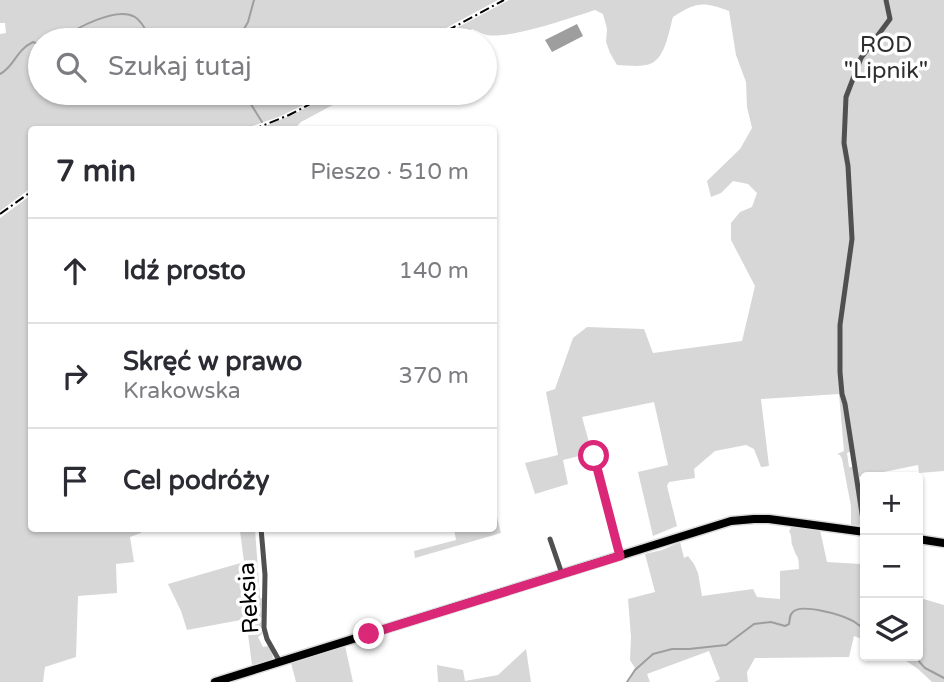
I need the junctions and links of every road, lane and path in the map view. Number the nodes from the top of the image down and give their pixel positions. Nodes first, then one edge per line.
1 (886, 0) edge
2 (593, 451) dead end
3 (860, 502) edge
4 (860, 531) edge
5 (261, 532) edge
6 (550, 539) dead end
7 (923, 539) edge
8 (944, 543) edge
9 (620, 556) junction
10 (562, 574) junction
11 (280, 662) junction
12 (215, 682) edge

1 - 3 street
2 - 9 street
4 - 9 main road
5 - 11 street, Reksia
6 - 10 street
7 - 8 main road
9 - 10 main road
10 - 11 main road
11 - 12 main road

